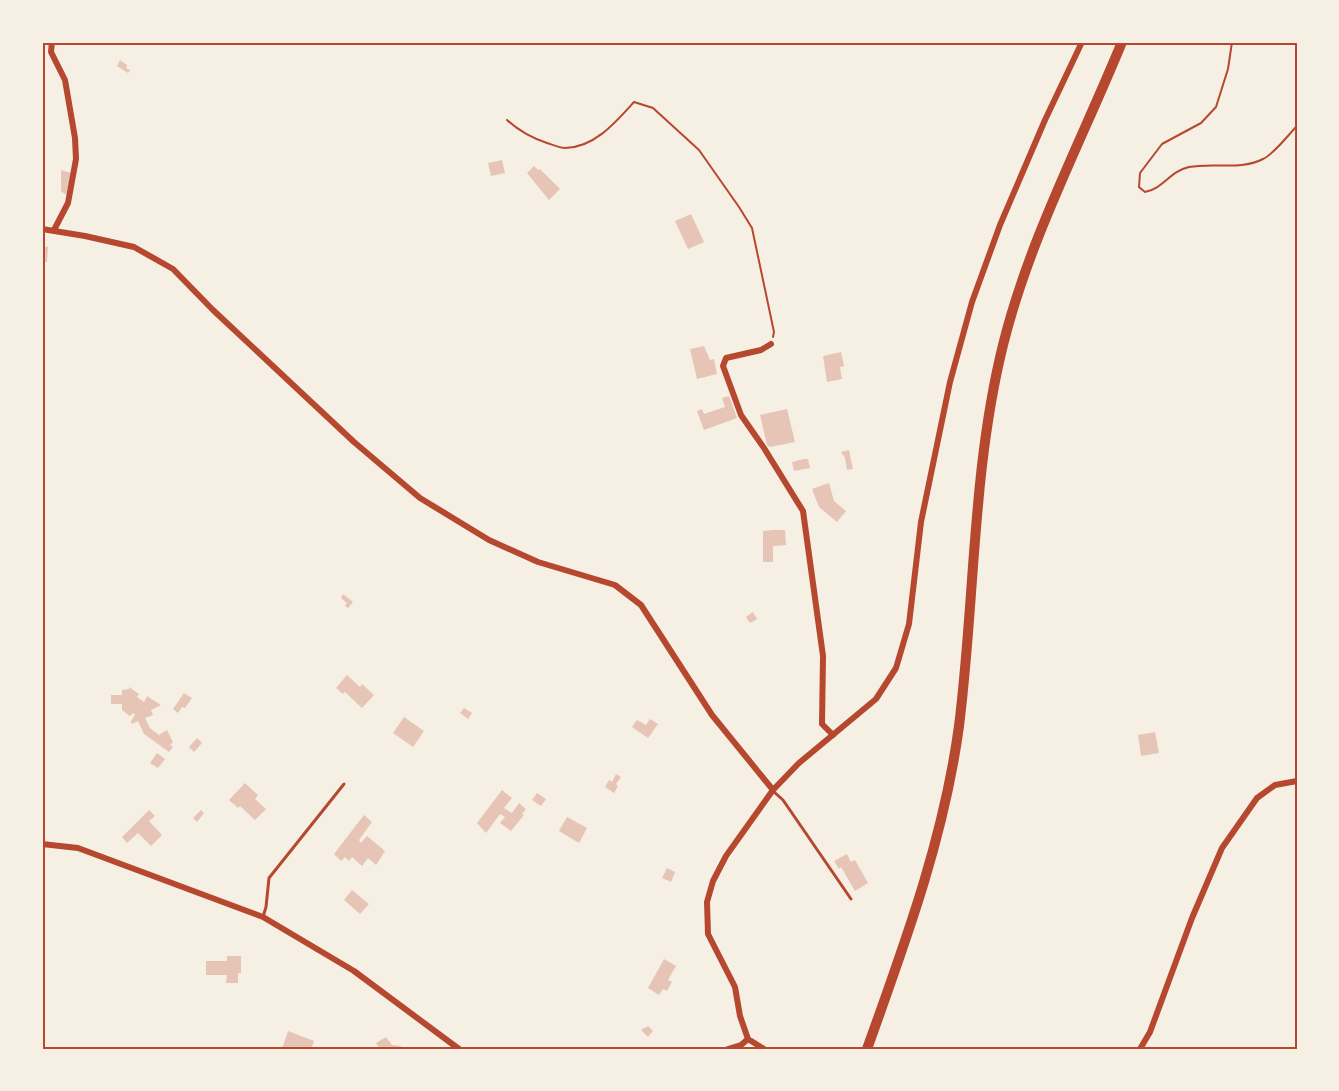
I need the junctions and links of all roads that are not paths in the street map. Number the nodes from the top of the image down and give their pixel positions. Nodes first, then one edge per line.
1 (52, 42) edge
2 (1082, 42) edge
3 (1122, 42) edge
4 (42, 229) edge
5 (54, 230) junction
6 (771, 344) road end
7 (833, 735) junction
8 (1297, 781) edge
9 (344, 784) dead end
10 (772, 790) junction
11 (42, 844) edge
12 (851, 899) dead end
13 (263, 917) junction
14 (748, 1039) junction
15 (459, 1049) edge
16 (728, 1049) edge
17 (764, 1049) edge
18 (867, 1049) edge
19 (1140, 1049) edge

1 - 5 street
2 - 7 street
3 - 18 main road
4 - 5 street
5 - 10 street
6 - 7 street
7 - 10 street
8 - 19 street
9 - 13 lane
10 - 12 lane
10 - 14 street
11 - 13 street
13 - 15 street
14 - 16 street
14 - 17 street

